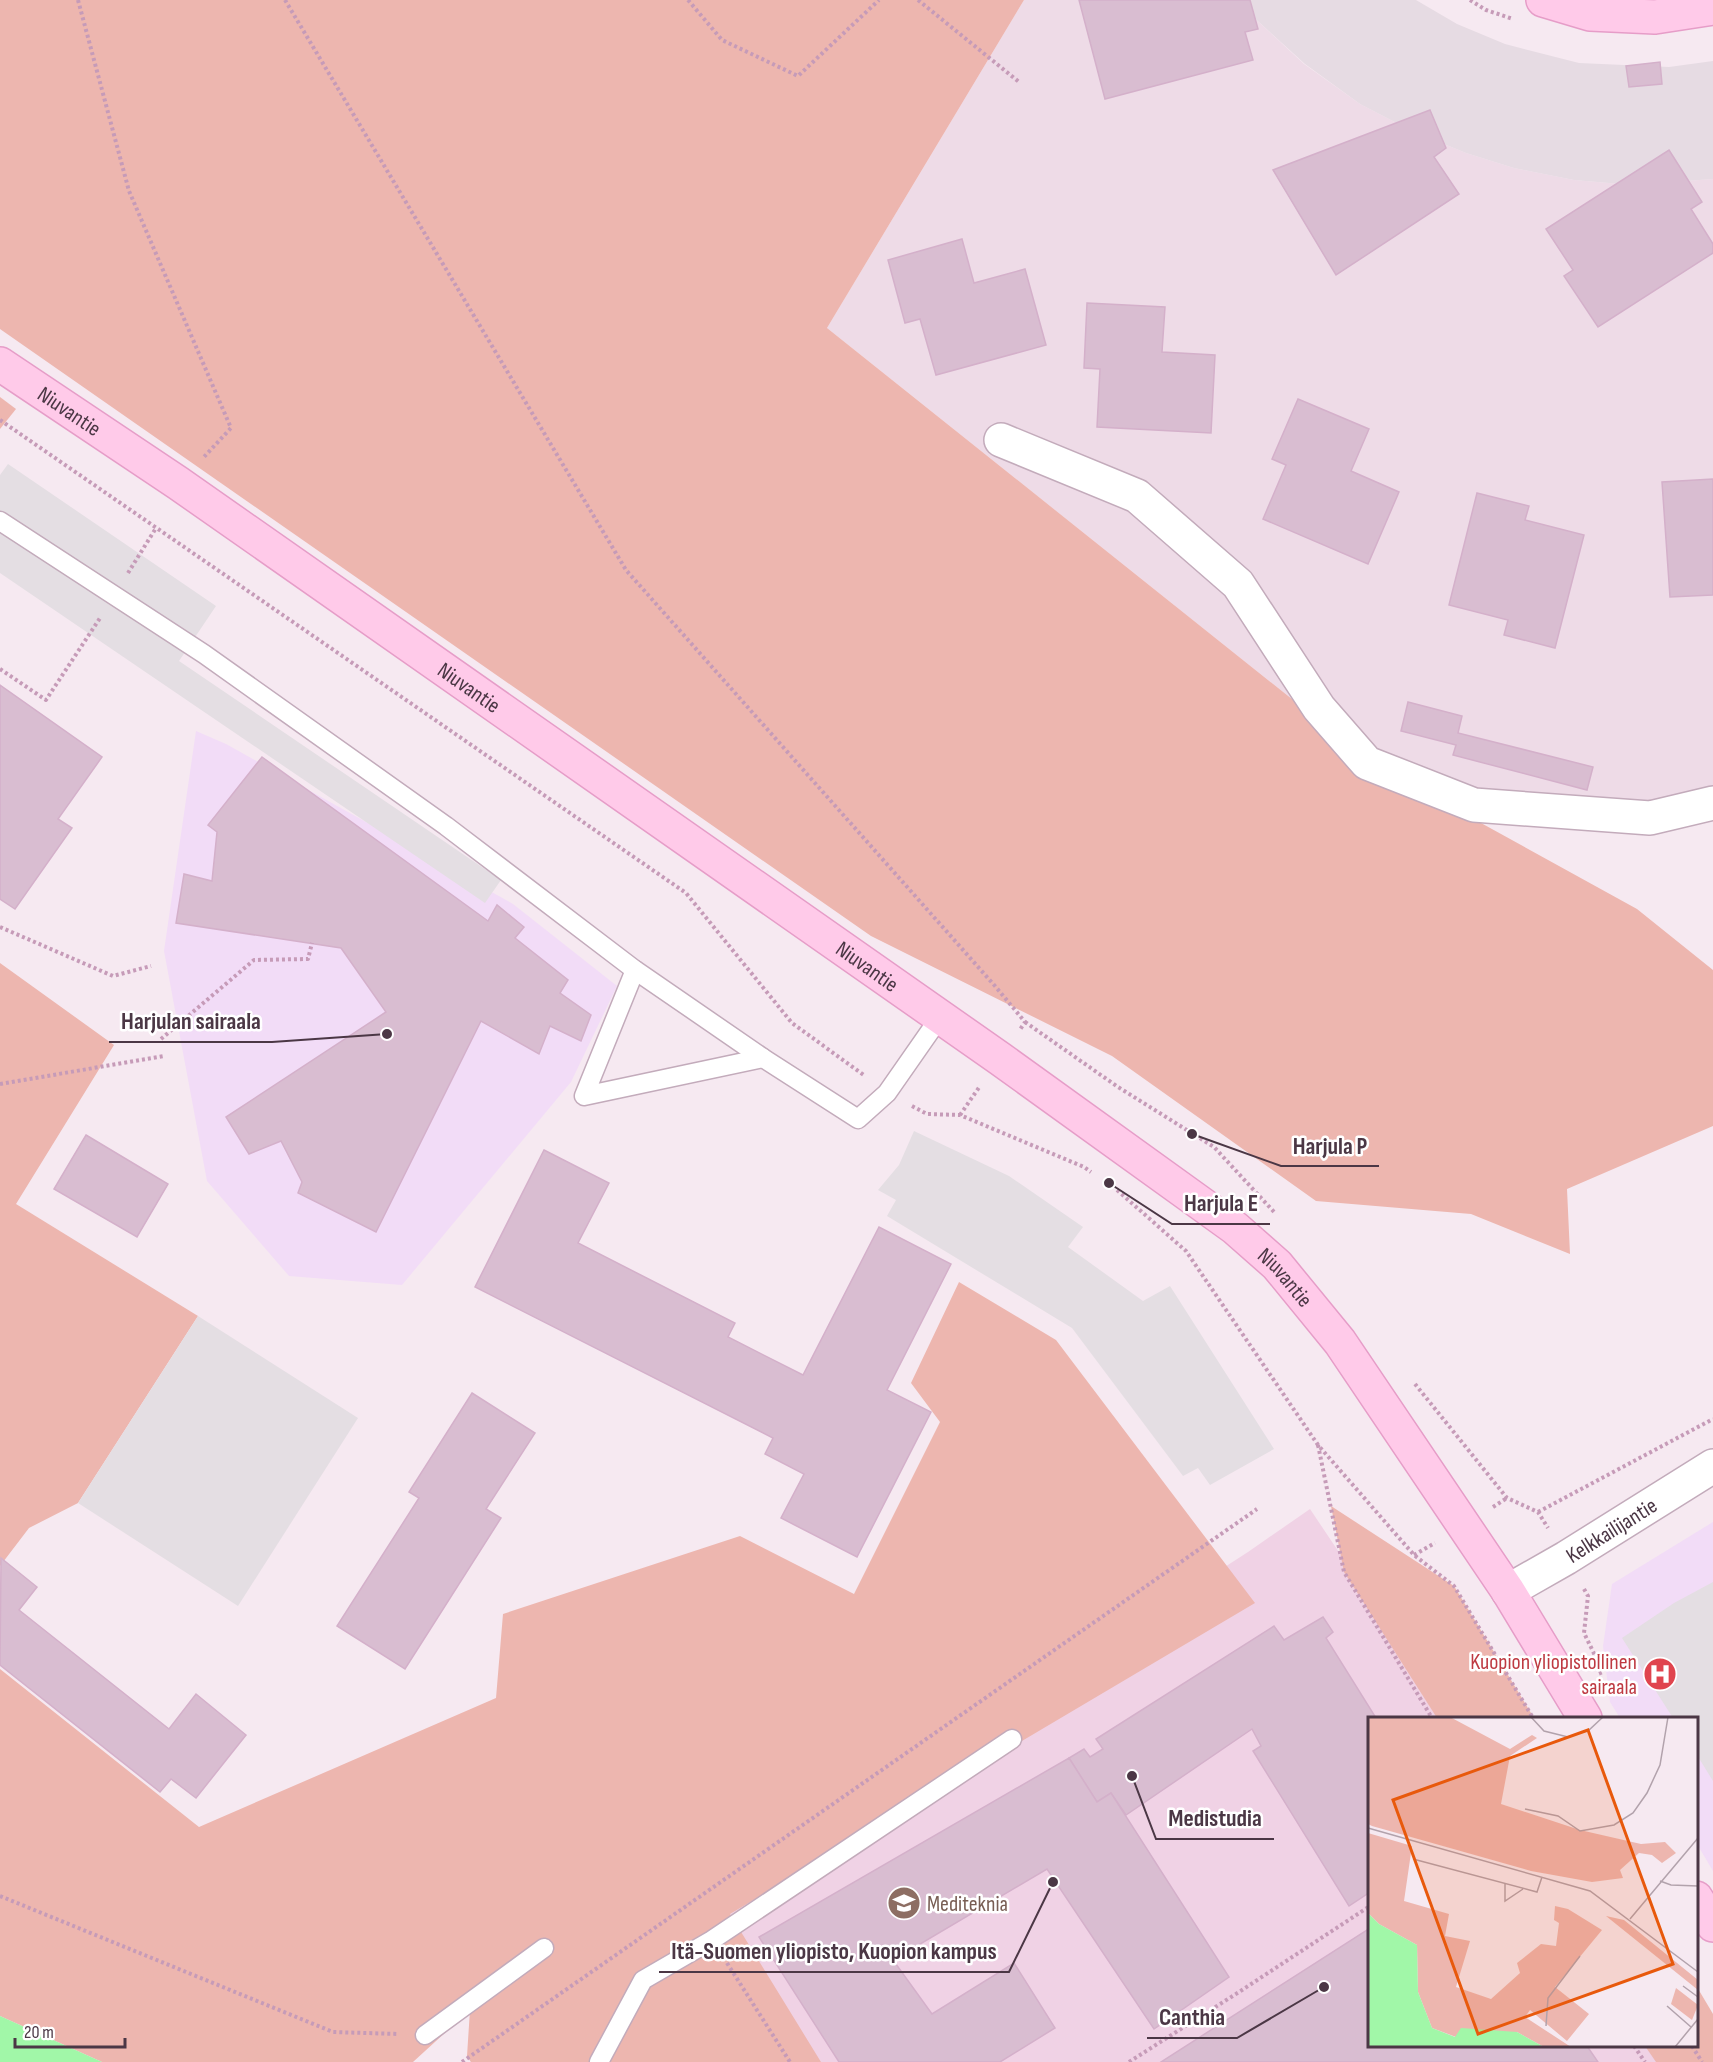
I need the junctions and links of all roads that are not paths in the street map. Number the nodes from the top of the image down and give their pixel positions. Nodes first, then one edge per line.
1 (1543, 0) edge
2 (1713, 8) edge
3 (0, 364) edge
4 (1001, 440) dead end
5 (0, 521) edge
6 (1713, 803) edge
7 (635, 970) junction
8 (940, 1017) junction
9 (763, 1058) junction
10 (1713, 1466) edge
11 (1508, 1591) junction
12 (1584, 1717) edge
13 (1012, 1740) dead end
14 (1698, 1901) edge
15 (1713, 1925) edge
16 (544, 1948) dead end
17 (425, 2035) road end
18 (599, 2062) edge

1 - 2 street
3 - 8 street, Niuvantie
4 - 6 street
5 - 7 lane
7 - 9 lane
7 - 9 lane
8 - 9 lane
8 - 11 street, Niuvantie
10 - 11 street, Kelkkailijantie
11 - 12 street, Niuvantie
13 - 18 lane
14 - 15 street
16 - 17 lane

